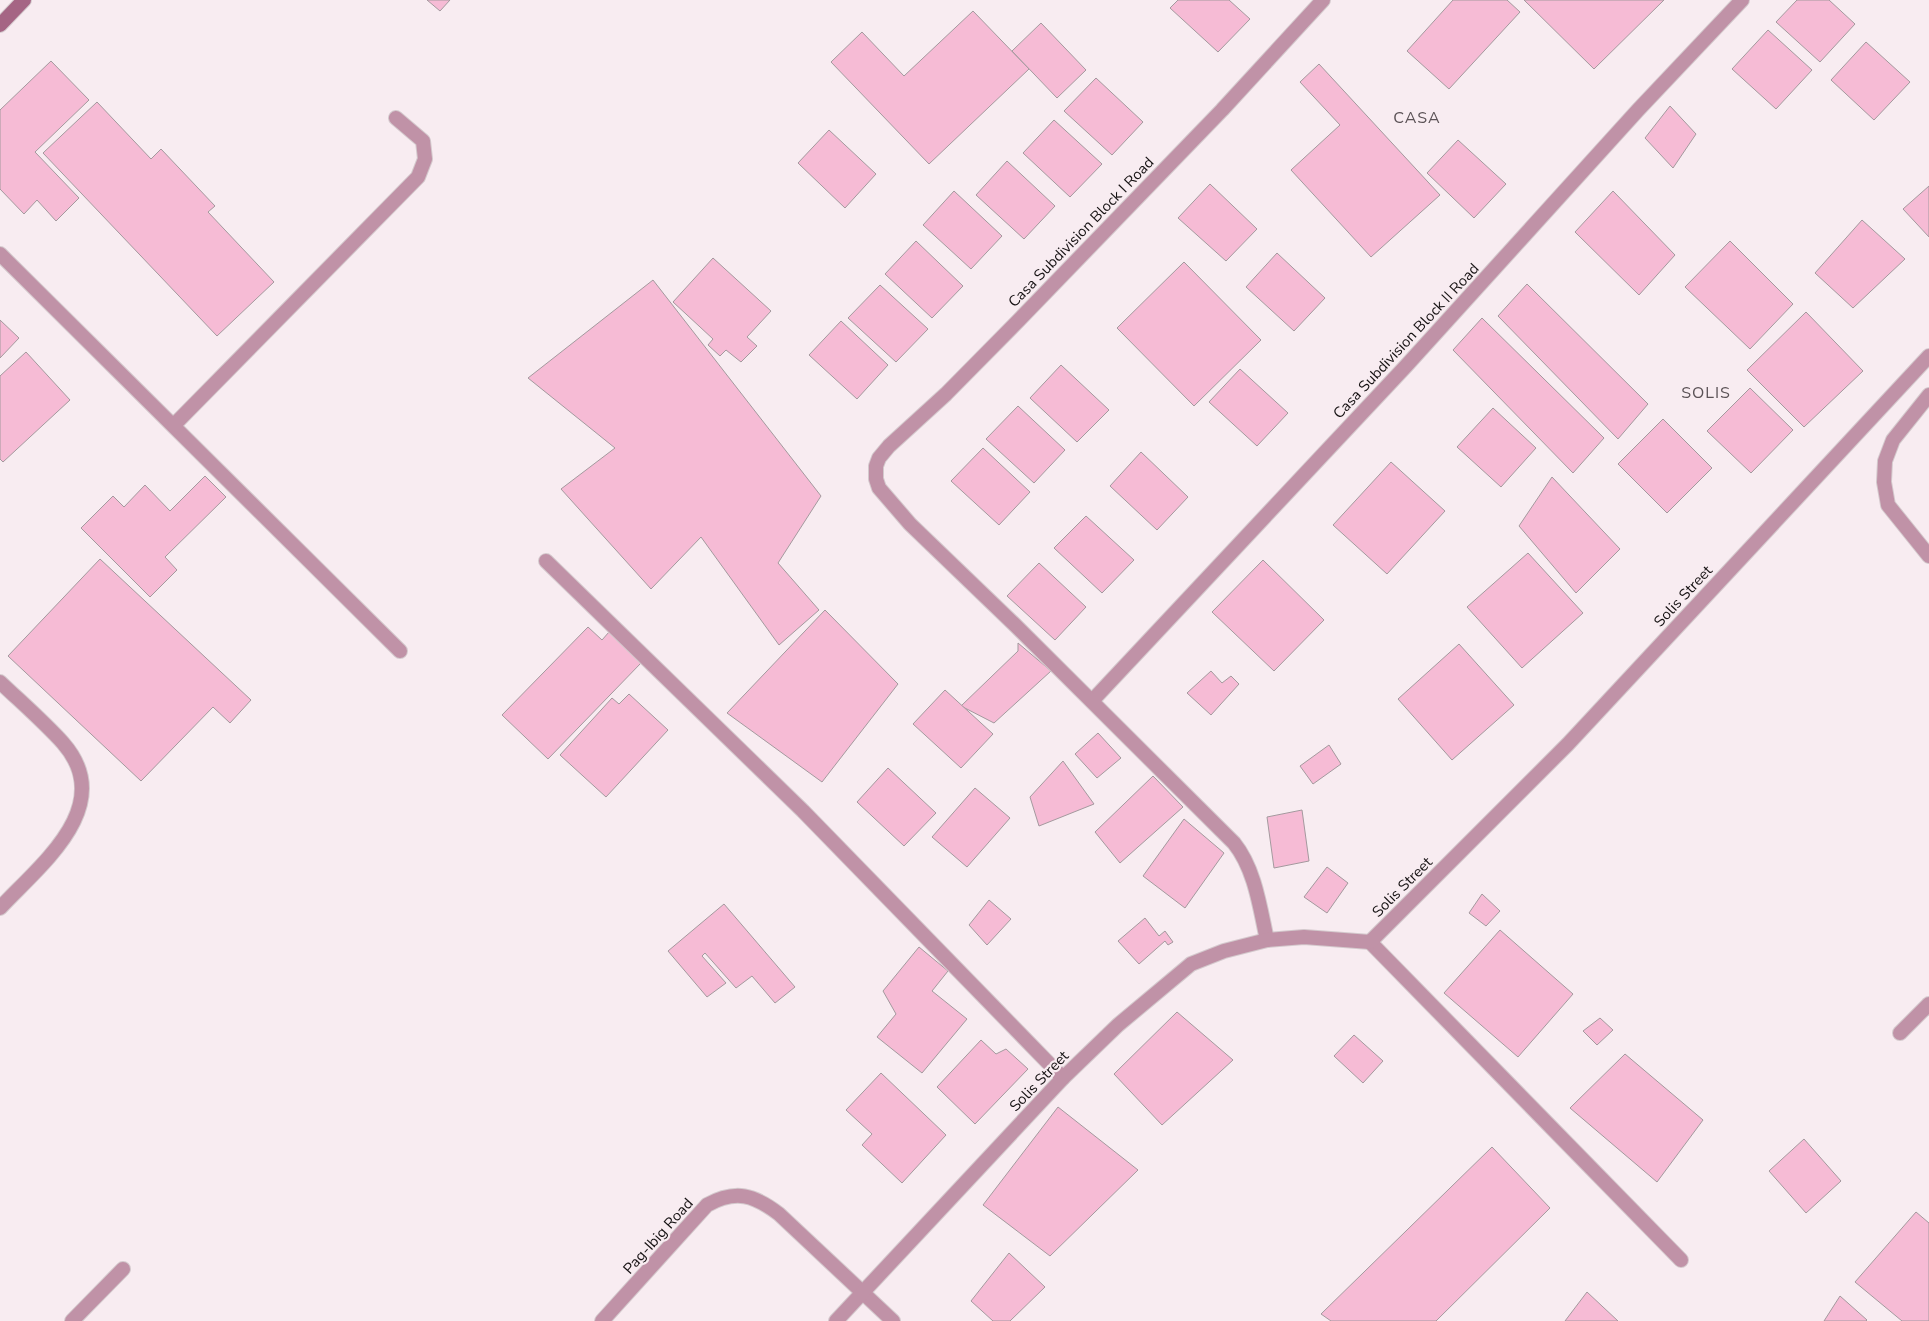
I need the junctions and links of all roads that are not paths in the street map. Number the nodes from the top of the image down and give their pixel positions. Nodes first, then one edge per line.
1 (24, 0) edge
2 (1323, 0) edge
3 (1742, 0) edge
4 (0, 25) edge
5 (396, 118) dead end
6 (0, 254) edge
7 (1929, 356) edge
8 (1929, 395) edge
9 (174, 425) junction
10 (1929, 556) edge
11 (546, 561) dead end
12 (400, 651) dead end
13 (0, 682) edge
14 (1092, 701) junction
15 (0, 908) edge
16 (1267, 940) junction
17 (1370, 942) junction
18 (1929, 1004) edge
19 (1900, 1033) dead end
20 (1064, 1078) junction
21 (1681, 1260) dead end
22 (123, 1269) dead end
23 (862, 1294) junction
24 (72, 1321) edge
25 (602, 1321) edge
26 (836, 1321) edge
27 (893, 1321) edge

1 - 4 main road
2 - 14 street, Casa Subdivision Block I Road
3 - 14 street, Casa Subdivision Block II Road
5 - 9 street
6 - 9 street
7 - 17 street, Solis Street
8 - 10 street
9 - 12 street
11 - 20 street
13 - 15 street
14 - 16 street
16 - 17 street, Solis Street
16 - 20 street, Solis Street
17 - 21 street
18 - 19 street
20 - 23 street, Solis Street
22 - 24 street
23 - 25 street, Pag-Ibig Road
23 - 26 street, Solis Street
23 - 27 street, Pag-Ibig Road

